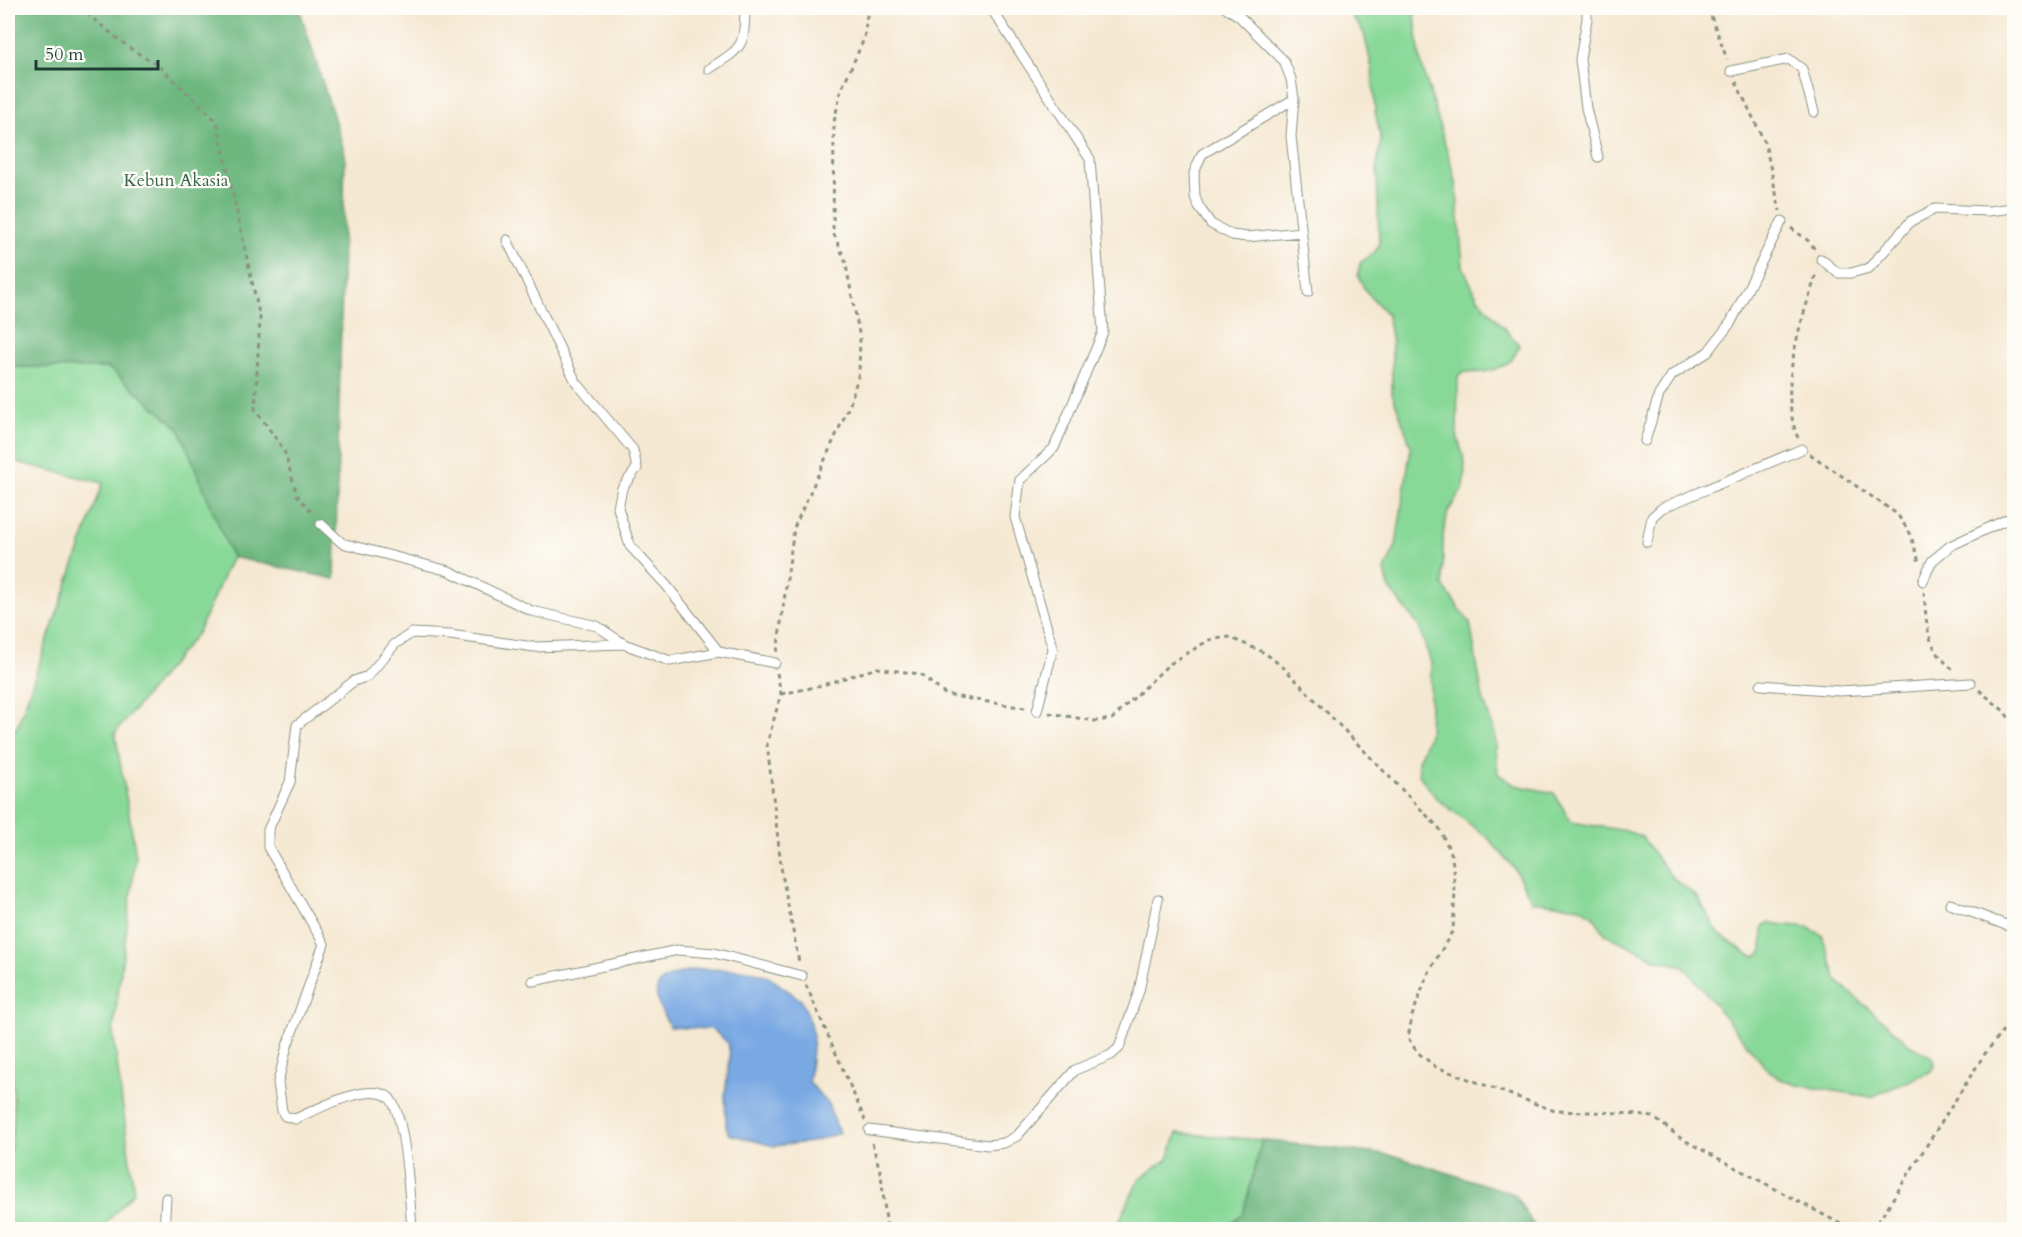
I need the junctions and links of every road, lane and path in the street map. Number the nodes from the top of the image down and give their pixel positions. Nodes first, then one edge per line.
1 (80, 8) edge
2 (745, 8) edge
3 (868, 8) edge
4 (991, 8) edge
5 (1227, 8) edge
6 (1587, 8) edge
7 (1708, 8) edge
8 (710, 69) dead end
9 (1731, 71) junction
10 (1294, 99) junction
11 (1814, 112) dead end
12 (1598, 157) dead end
13 (2014, 208) edge
14 (1782, 221) junction
15 (1302, 232) junction
16 (507, 240) dead end
17 (1821, 259) junction
18 (1308, 292) dead end
19 (1645, 441) dead end
20 (1802, 449) junction
21 (2014, 516) edge
22 (321, 524) joint
23 (1647, 542) dead end
24 (1923, 581) junction
25 (624, 644) junction
26 (720, 652) junction
27 (775, 663) junction
28 (1971, 683) junction
29 (1761, 685) dead end
30 (781, 694) junction
31 (1037, 711) junction
32 (2014, 726) edge
33 (1158, 899) dead end
34 (1950, 904) dead end
35 (2014, 928) edge
36 (802, 976) junction
37 (533, 981) dead end
38 (2014, 1016) edge
39 (869, 1130) junction
40 (166, 1198) dead end
41 (164, 1230) edge
42 (412, 1230) edge
43 (887, 1230) edge
44 (1852, 1230) edge
45 (1873, 1230) edge

1 - 22 path
2 - 8 lane
3 - 27 path
4 - 31 lane
5 - 10 lane
6 - 12 lane
7 - 9 path
9 - 11 lane
9 - 14 path
10 - 15 lane
10 - 15 lane
13 - 17 lane
14 - 17 path
14 - 19 lane
15 - 18 lane
16 - 26 lane
17 - 20 path
20 - 23 lane
20 - 24 path
21 - 24 lane
22 - 25 lane
24 - 28 path
25 - 26 lane
25 - 42 lane
26 - 27 lane
27 - 30 path
28 - 29 lane
28 - 32 path
30 - 31 path
30 - 36 path
31 - 44 path
33 - 39 lane
34 - 35 lane
36 - 37 lane
36 - 39 path
38 - 45 path
39 - 43 path
40 - 41 lane

